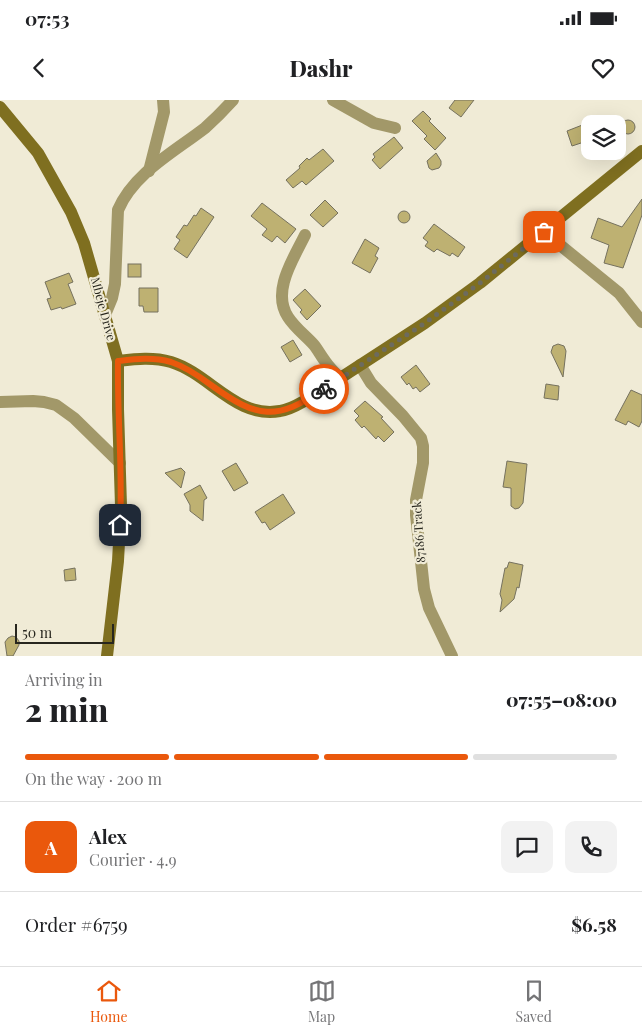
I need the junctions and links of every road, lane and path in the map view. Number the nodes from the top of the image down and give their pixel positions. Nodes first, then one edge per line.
1 (163, 100) edge
2 (233, 100) edge
3 (332, 100) edge
4 (0, 107) edge
5 (394, 128) dead end
6 (642, 151) edge
7 (150, 170) junction
8 (544, 232) junction
9 (305, 234) dead end
10 (105, 314) junction
11 (642, 322) edge
12 (118, 361) junction
13 (360, 365) junction
14 (340, 378) junction
15 (0, 402) edge
16 (120, 463) junction
17 (108, 656) edge
18 (452, 656) edge

1 - 7 street
2 - 7 street
3 - 5 street
4 - 10 street, Mbeje Drive
6 - 8 street
7 - 10 street
8 - 11 street
8 - 13 street
9 - 14 street
10 - 12 street, Mbeje Drive
12 - 14 street
12 - 16 street, Mbeje Drive
13 - 14 street
13 - 18 street, 87186 Track
15 - 16 street
16 - 17 street, Mbeje Drive

